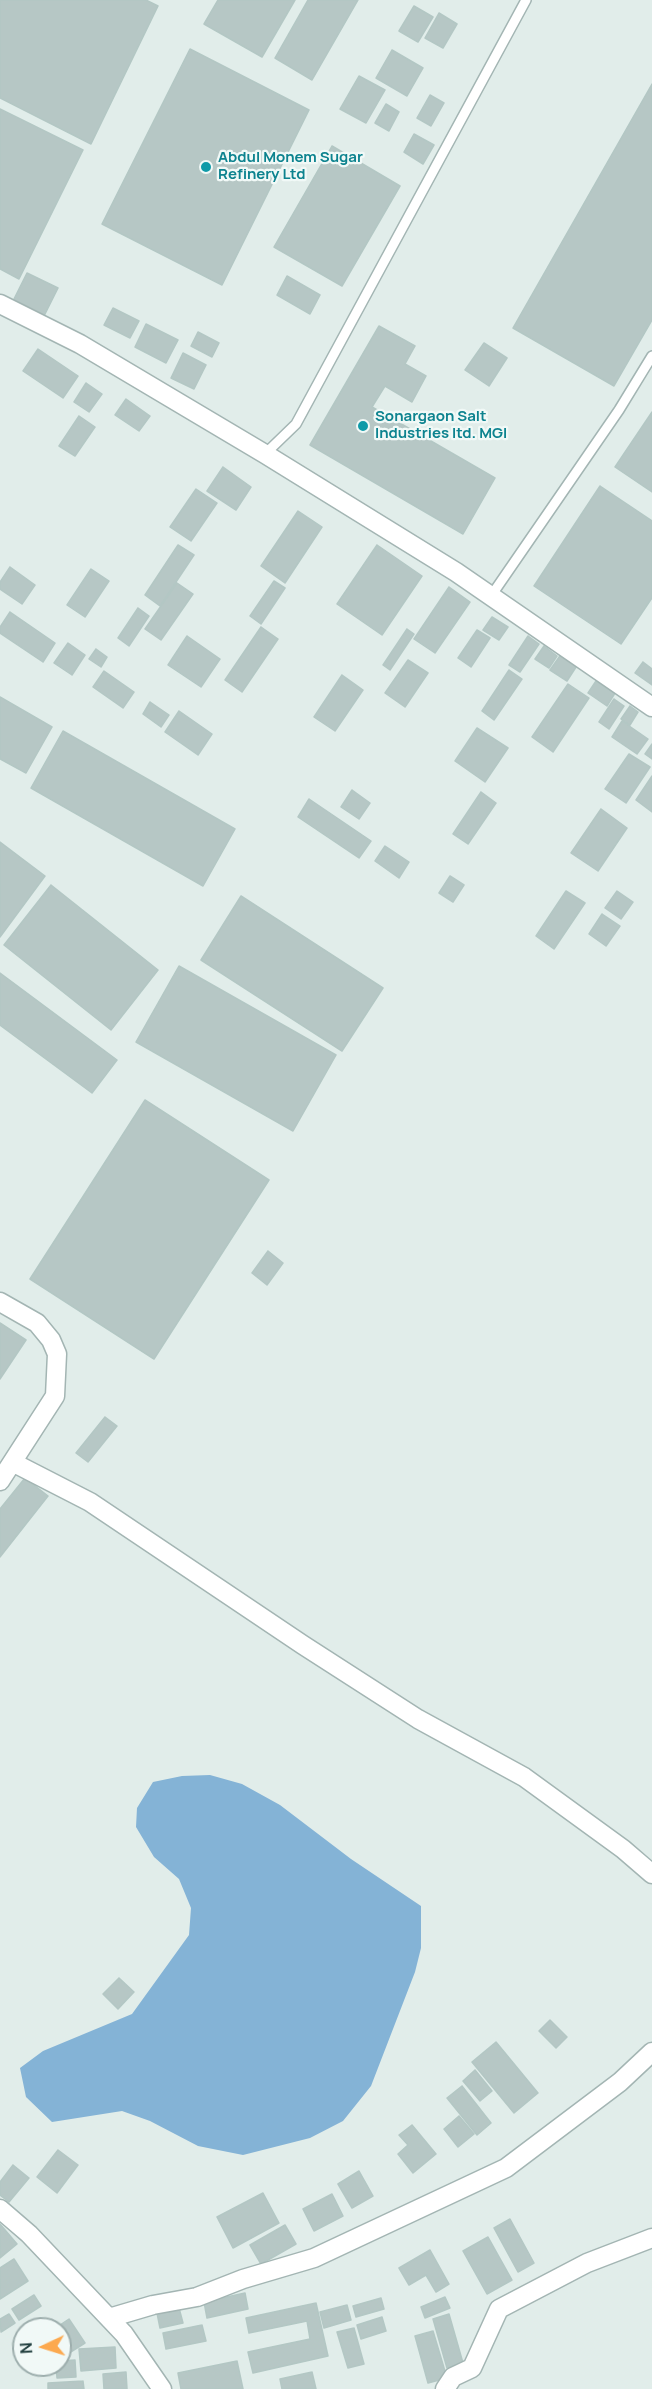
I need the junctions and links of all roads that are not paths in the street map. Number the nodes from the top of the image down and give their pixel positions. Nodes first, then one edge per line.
1 (526, 0) edge
2 (0, 304) edge
3 (652, 356) edge
4 (265, 454) junction
5 (491, 596) junction
6 (652, 707) edge
7 (0, 1302) edge
8 (14, 1463) junction
9 (0, 1481) edge
10 (652, 1874) edge
11 (652, 2052) edge
12 (0, 2210) edge
13 (652, 2238) edge
14 (109, 2319) junction
15 (162, 2389) edge
16 (445, 2389) edge

1 - 4 lane
2 - 4 street
3 - 5 lane
4 - 5 street
5 - 6 street
7 - 8 street
8 - 9 street
8 - 10 street
11 - 14 street
12 - 14 street
13 - 16 street
14 - 15 street

